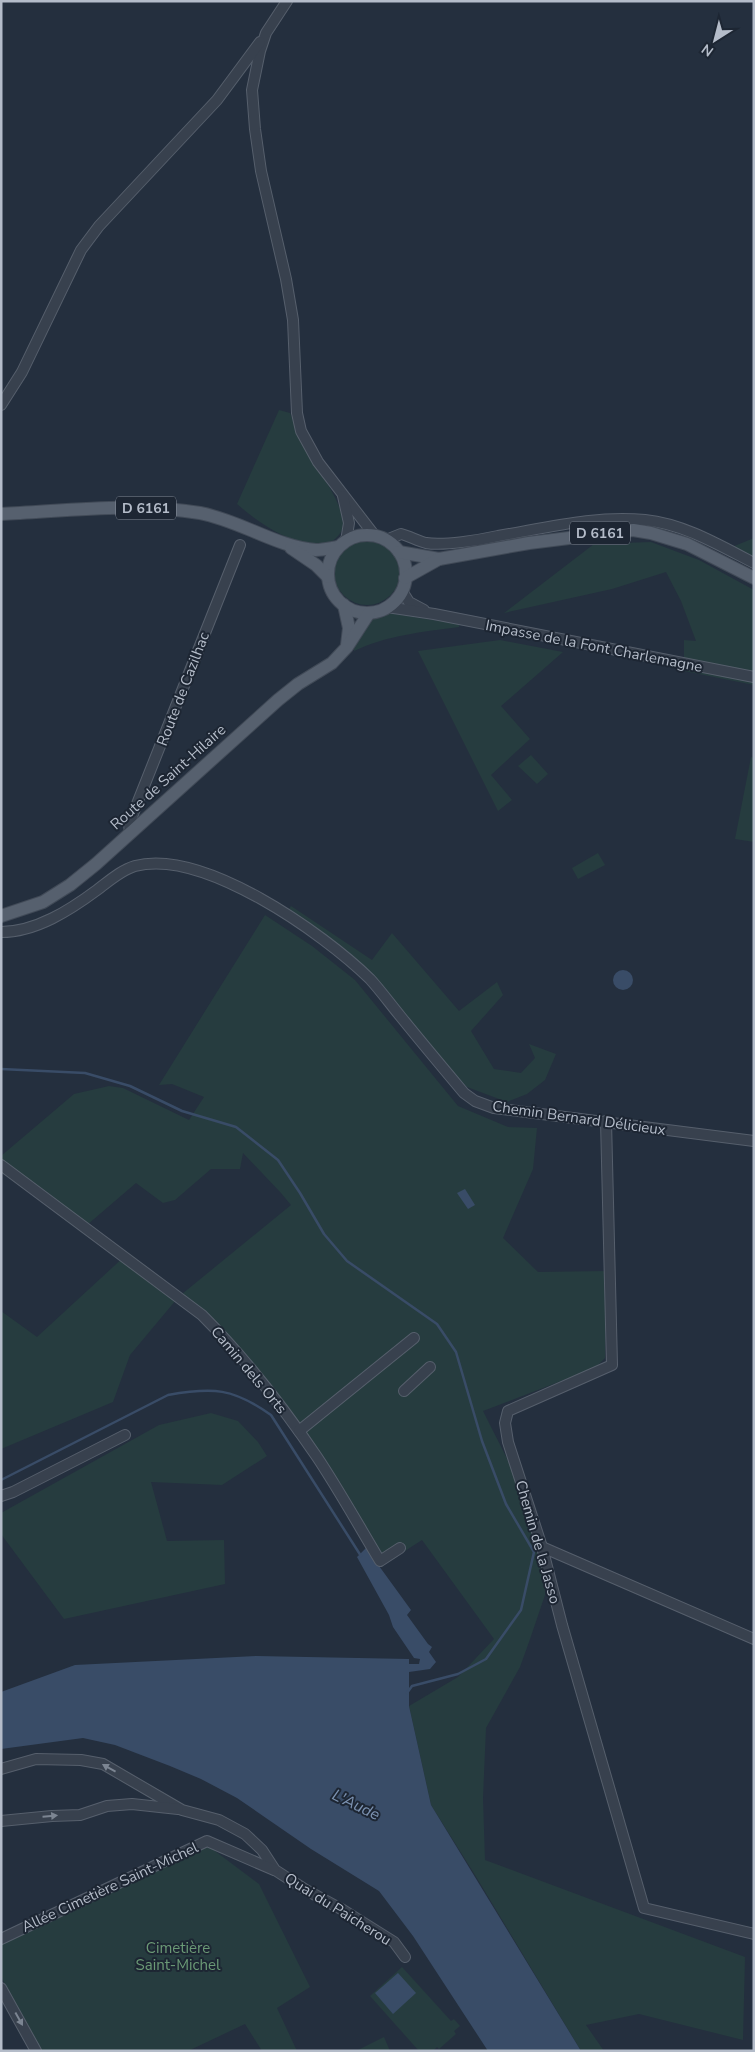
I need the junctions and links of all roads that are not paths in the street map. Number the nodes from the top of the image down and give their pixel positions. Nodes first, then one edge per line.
1 (287, 1) edge
2 (266, 33) junction
3 (1, 405) edge
4 (342, 495) junction
5 (1, 514) edge
6 (380, 538) junction
7 (285, 544) junction
8 (342, 544) junction
9 (240, 545) dead end
10 (399, 552) junction
11 (439, 559) junction
12 (754, 563) edge
13 (328, 577) junction
14 (754, 578) edge
15 (404, 584) junction
16 (344, 606) junction
17 (387, 607) junction
18 (370, 613) junction
19 (434, 614) junction
20 (347, 648) junction
21 (754, 677) edge
22 (130, 833) junction
23 (1, 916) edge
24 (1, 932) edge
25 (606, 1122) junction
26 (754, 1141) edge
27 (1, 1165) edge
28 (414, 1338) dead end
29 (430, 1368) dead end
30 (404, 1391) dead end
31 (299, 1431) junction
32 (125, 1435) dead end
33 (1, 1496) edge
34 (542, 1547) junction
35 (400, 1548) dead end
36 (754, 1639) edge
37 (1, 1769) edge
38 (138, 1785) junction
39 (132, 1804) junction
40 (182, 1810) junction
41 (1, 1821) edge
42 (275, 1870) junction
43 (754, 1934) edge
44 (1, 1939) edge
45 (405, 1957) dead end
46 (1, 1988) edge
47 (36, 2051) edge

1 - 2 street
2 - 3 street
2 - 4 street
4 - 6 street
4 - 8 street
5 - 7 main road, D 6161
6 - 8 main road
6 - 10 main road
6 - 12 street
7 - 8 main road, D 6161
7 - 13 main road, D 6161
8 - 13 main road
9 - 22 street, Route de Cazilhac
10 - 11 main road, D 6161
10 - 15 main road
11 - 14 main road, D 6161
11 - 15 main road, D 6161
13 - 16 main road
15 - 17 main road
15 - 19 street
16 - 18 main road
16 - 20 main road
17 - 18 main road
17 - 19 street
18 - 20 main road, Route de Saint-Hilaire
19 - 21 street, Impasse de la Font Charlemagne
20 - 22 main road, Route de Saint-Hilaire
22 - 23 main road, Route de Saint-Hilaire
24 - 25 street, Chemin Bernard Délicieux
25 - 26 street, Chemin Bernard Délicieux
25 - 34 street, Chemin de la Jasso
27 - 31 street, Camin dels Orts
28 - 31 street
29 - 30 street
31 - 35 street, Camin dels Orts
32 - 33 street
34 - 36 street
34 - 43 street, Chemin de la Jasso
38 -> 37 street, Quai du Paicherou
38 - 39 street
38 - 40 street, Quai du Paicherou
39 - 40 street
41 -> 39 street
40 - 42 street, Quai du Paicherou
42 - 44 street, Allée Cimetière Saint-Michel
42 - 45 street, Quai du Paicherou
46 -> 47 street

